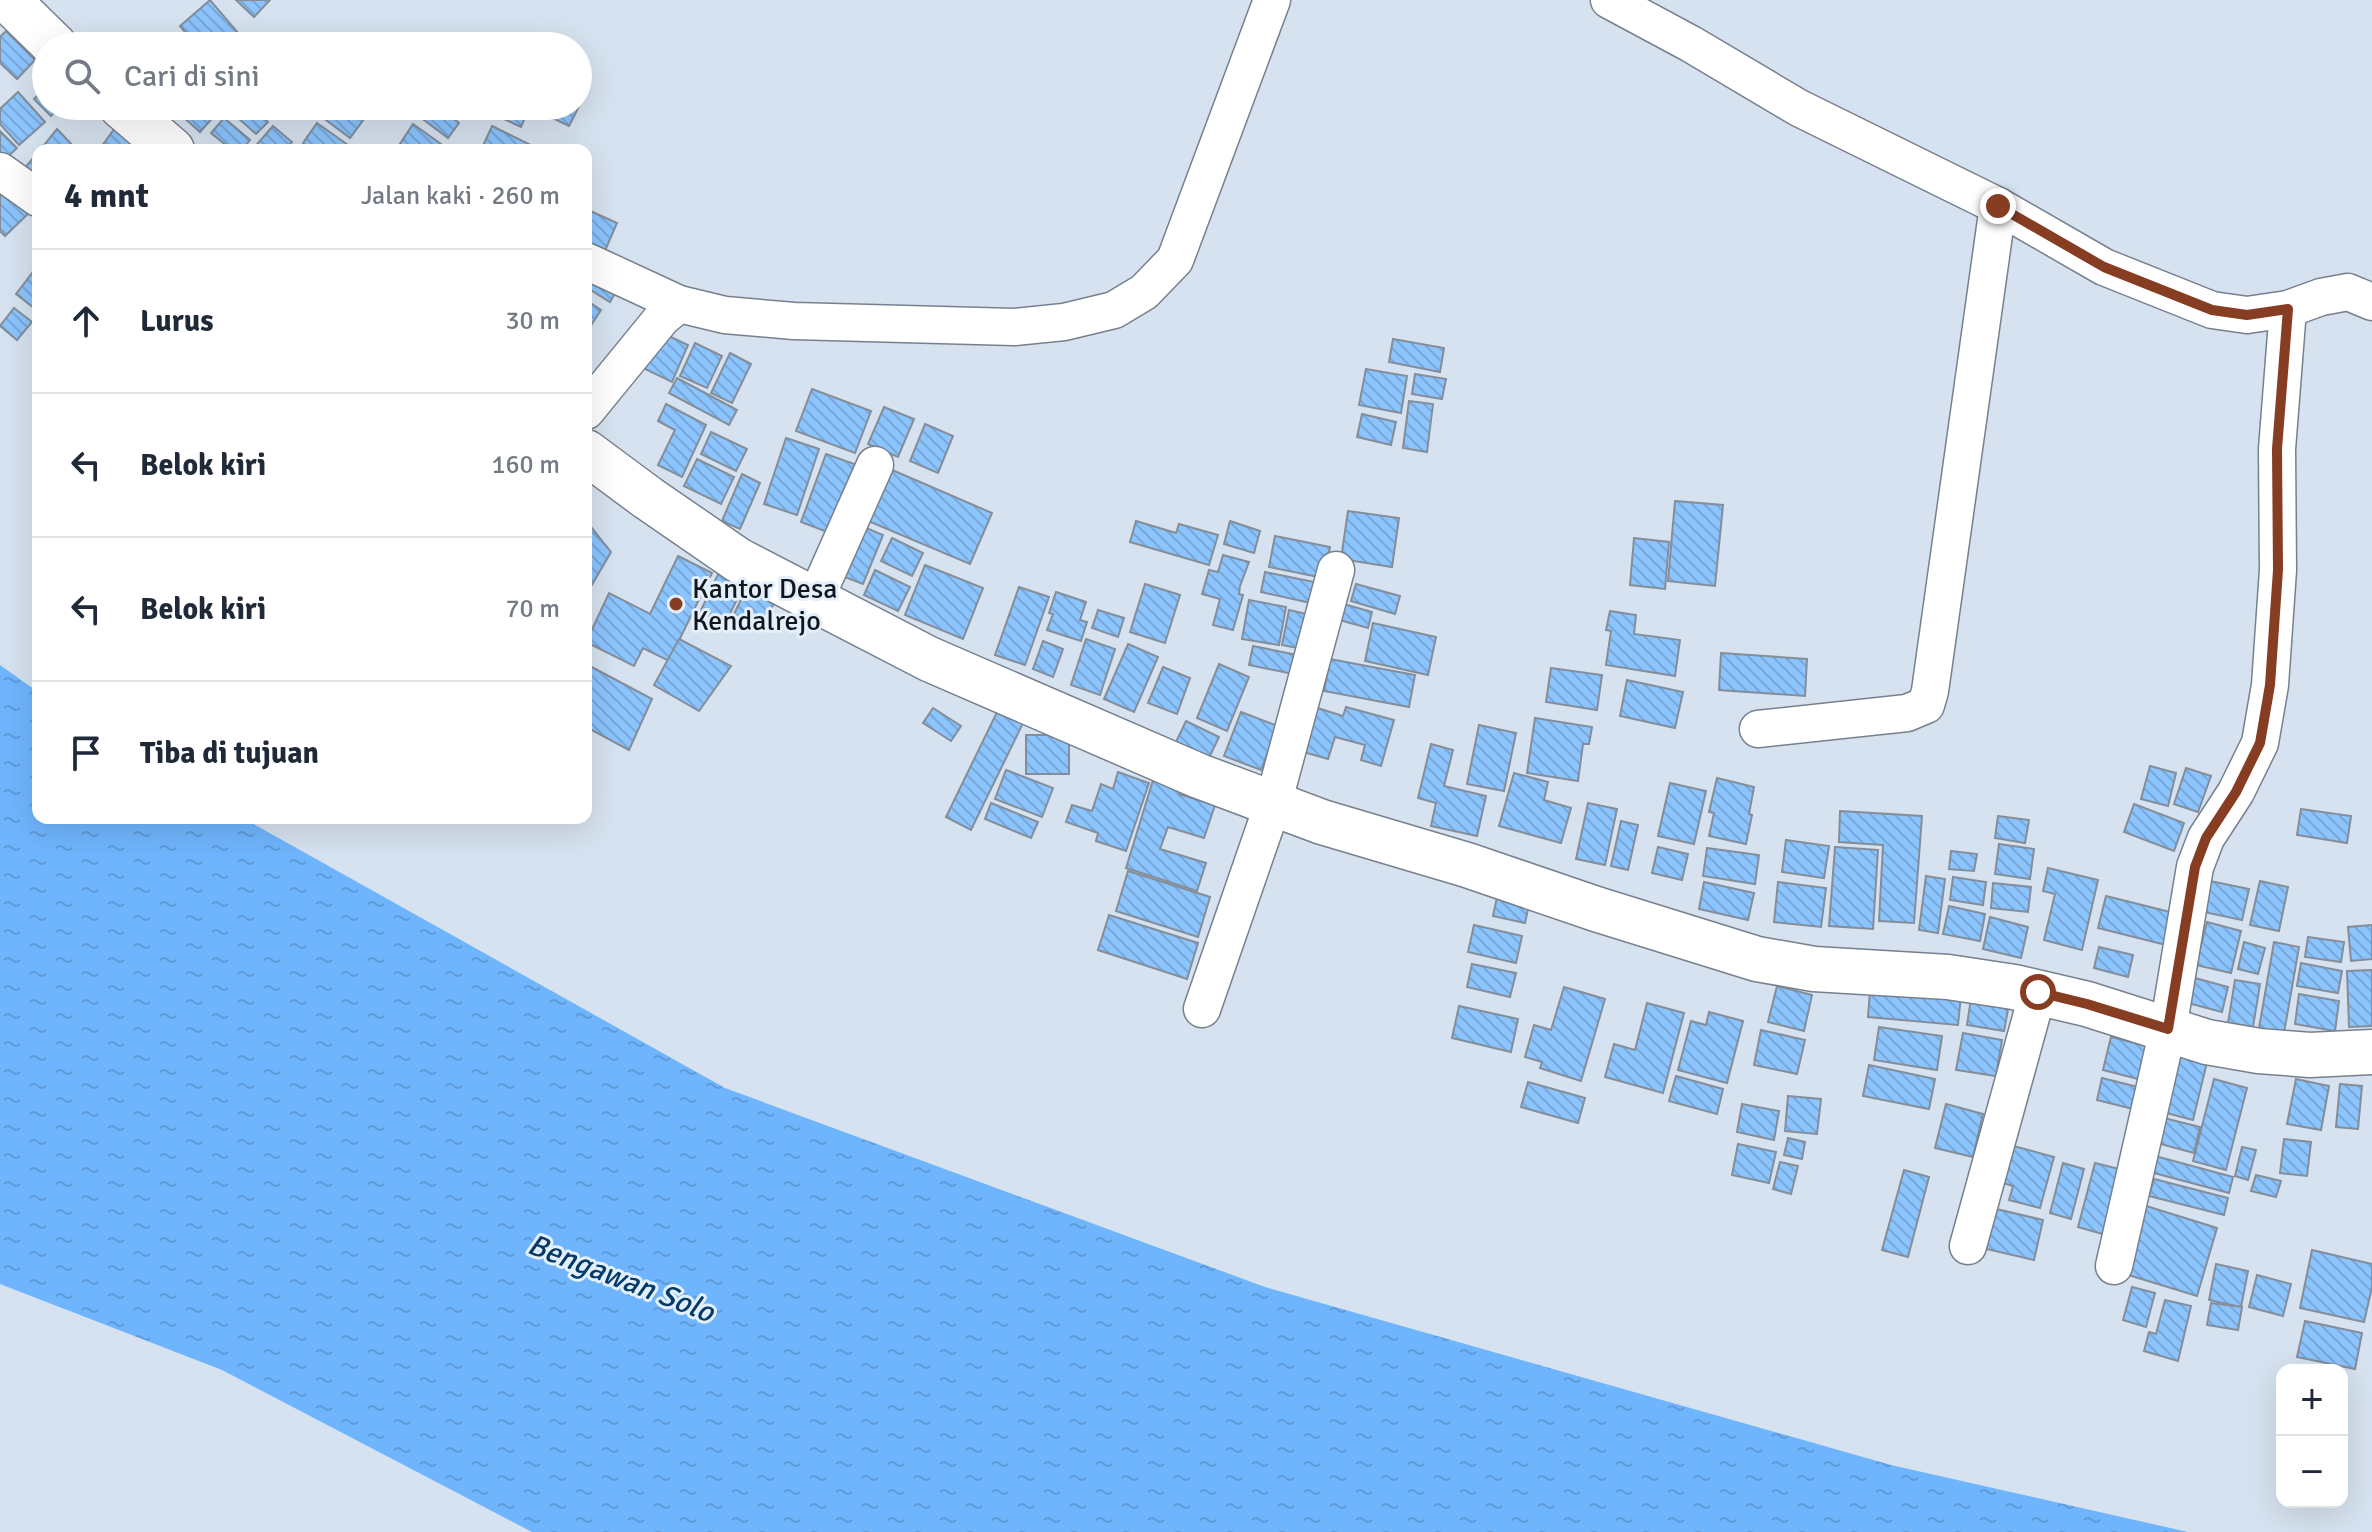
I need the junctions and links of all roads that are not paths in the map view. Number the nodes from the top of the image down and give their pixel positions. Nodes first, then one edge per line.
1 (8, 0) edge
2 (1272, 0) edge
3 (1609, 0) edge
4 (41, 32) edge
5 (137, 120) edge
6 (165, 144) edge
7 (0, 171) edge
8 (32, 194) edge
9 (1998, 206) junction
10 (592, 264) edge
11 (2372, 302) edge
12 (679, 304) junction
13 (2288, 309) junction
14 (592, 404) edge
15 (592, 456) edge
16 (875, 465) dead end
17 (1336, 570) dead end
18 (815, 600) junction
19 (1758, 729) dead end
20 (1273, 804) junction
21 (2038, 992) junction
22 (1202, 1009) dead end
23 (2168, 1029) junction
24 (2372, 1052) edge
25 (1968, 1246) dead end
26 (2114, 1266) dead end

1 - 4 street
2 - 12 street
3 - 9 street
5 - 6 street
7 - 8 street
9 - 13 street
9 - 19 street
10 - 12 street
11 - 13 street
12 - 14 street
13 - 23 street
15 - 18 street
16 - 18 street
17 - 20 street
18 - 20 street
20 - 21 street
20 - 22 street
21 - 23 street
21 - 25 street
23 - 24 street
23 - 26 street

